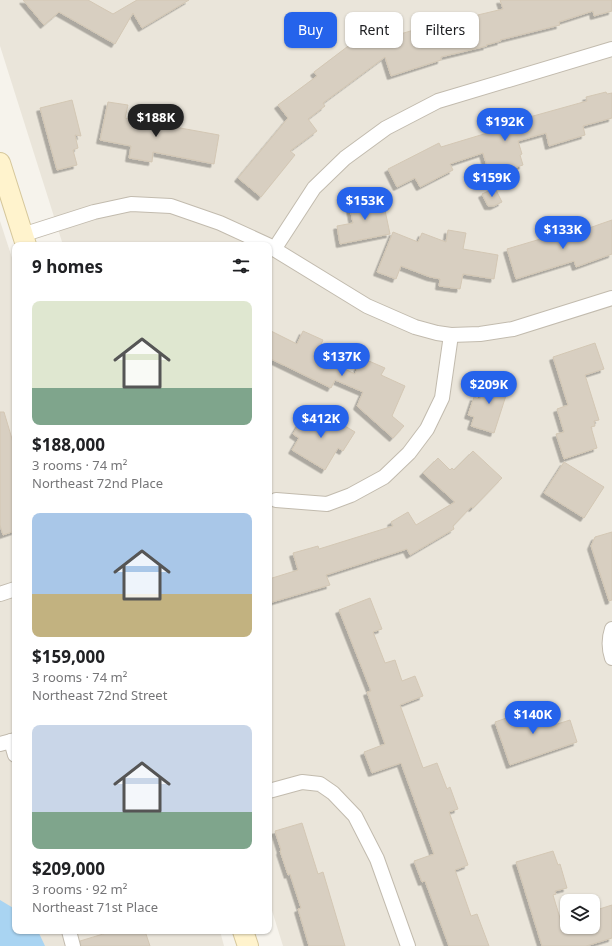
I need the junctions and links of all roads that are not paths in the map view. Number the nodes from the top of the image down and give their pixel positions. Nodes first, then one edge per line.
1 (612, 49) edge
2 (0, 163) edge
3 (24, 240) edge
4 (261, 242) edge
5 (272, 243) edge
6 (272, 247) edge
7 (612, 298) edge
8 (451, 335) junction
9 (276, 500) dead end
10 (12, 590) edge
11 (0, 594) edge
12 (612, 629) edge
13 (612, 658) edge
14 (272, 790) edge
15 (70, 934) edge
16 (244, 934) edge
17 (73, 946) edge
18 (248, 946) edge
19 (408, 946) edge

1 - 5 street
2 - 3 main road
3 - 4 street
6 - 8 street
7 - 8 street
8 - 9 street
10 - 11 street
12 - 13 street
14 - 19 street
15 - 17 street
16 - 18 main road

